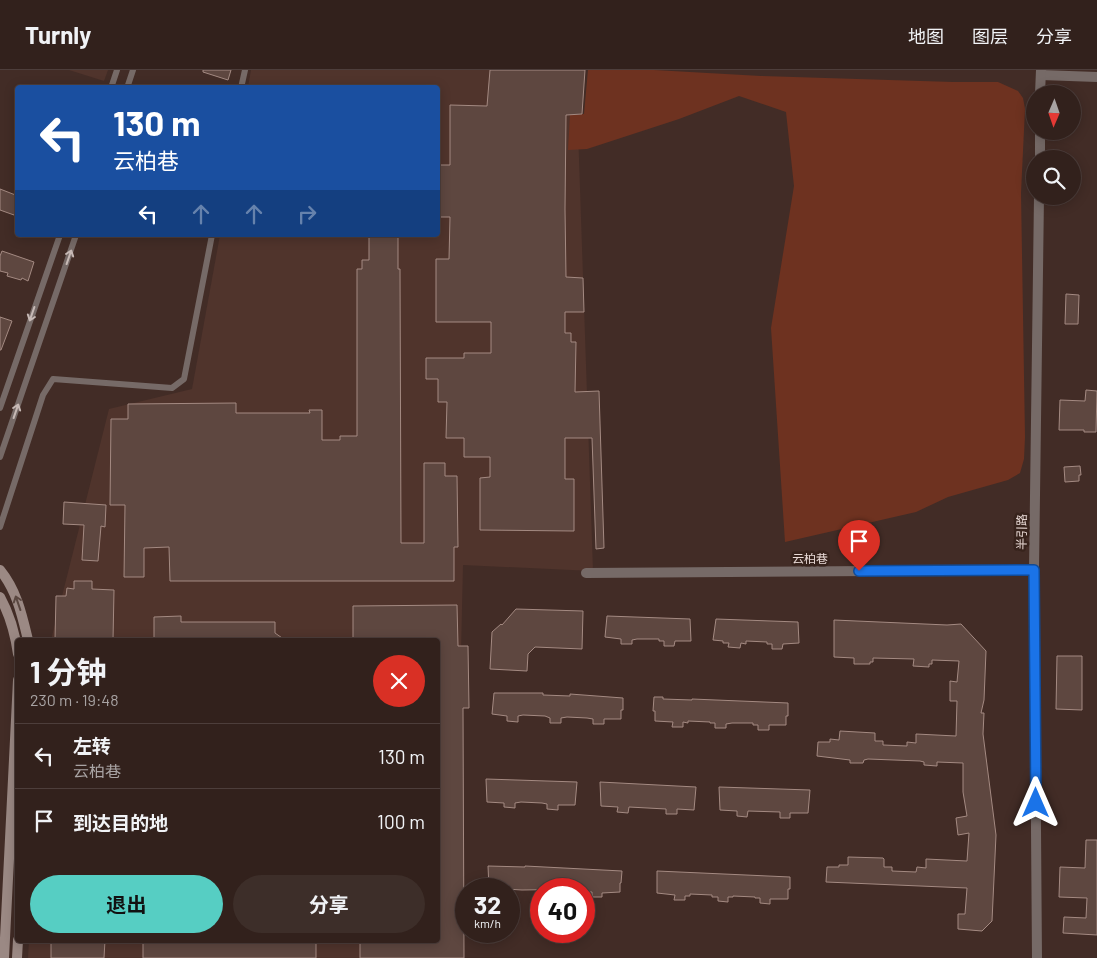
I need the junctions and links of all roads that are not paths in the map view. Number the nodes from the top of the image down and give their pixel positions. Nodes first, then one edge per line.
1 (117, 70) edge
2 (133, 70) edge
3 (244, 70) edge
4 (1041, 73) edge
5 (1097, 78) edge
6 (112, 85) edge
7 (128, 85) edge
8 (242, 85) edge
9 (1039, 205) edge
10 (59, 237) edge
11 (75, 237) edge
12 (212, 237) edge
13 (0, 408) edge
14 (0, 457) edge
15 (0, 527) edge
16 (0, 570) edge
17 (1034, 570) junction
18 (586, 573) dead end
19 (0, 597) edge
20 (16, 638) edge
21 (28, 638) edge
22 (15, 740) edge
23 (18, 943) edge
24 (4, 958) edge
25 (17, 958) edge
26 (1037, 958) edge

1 - 6 lane
2 - 7 lane
3 - 8 lane
4 - 5 street
9 - 17 street, 半引路
10 -> 13 lane
14 -> 11 lane
12 - 15 lane
21 -> 16 main road
17 - 18 street, 云柏巷
17 - 26 street, 半引路
19 - 20 main road
22 - 24 main road
23 - 25 main road

